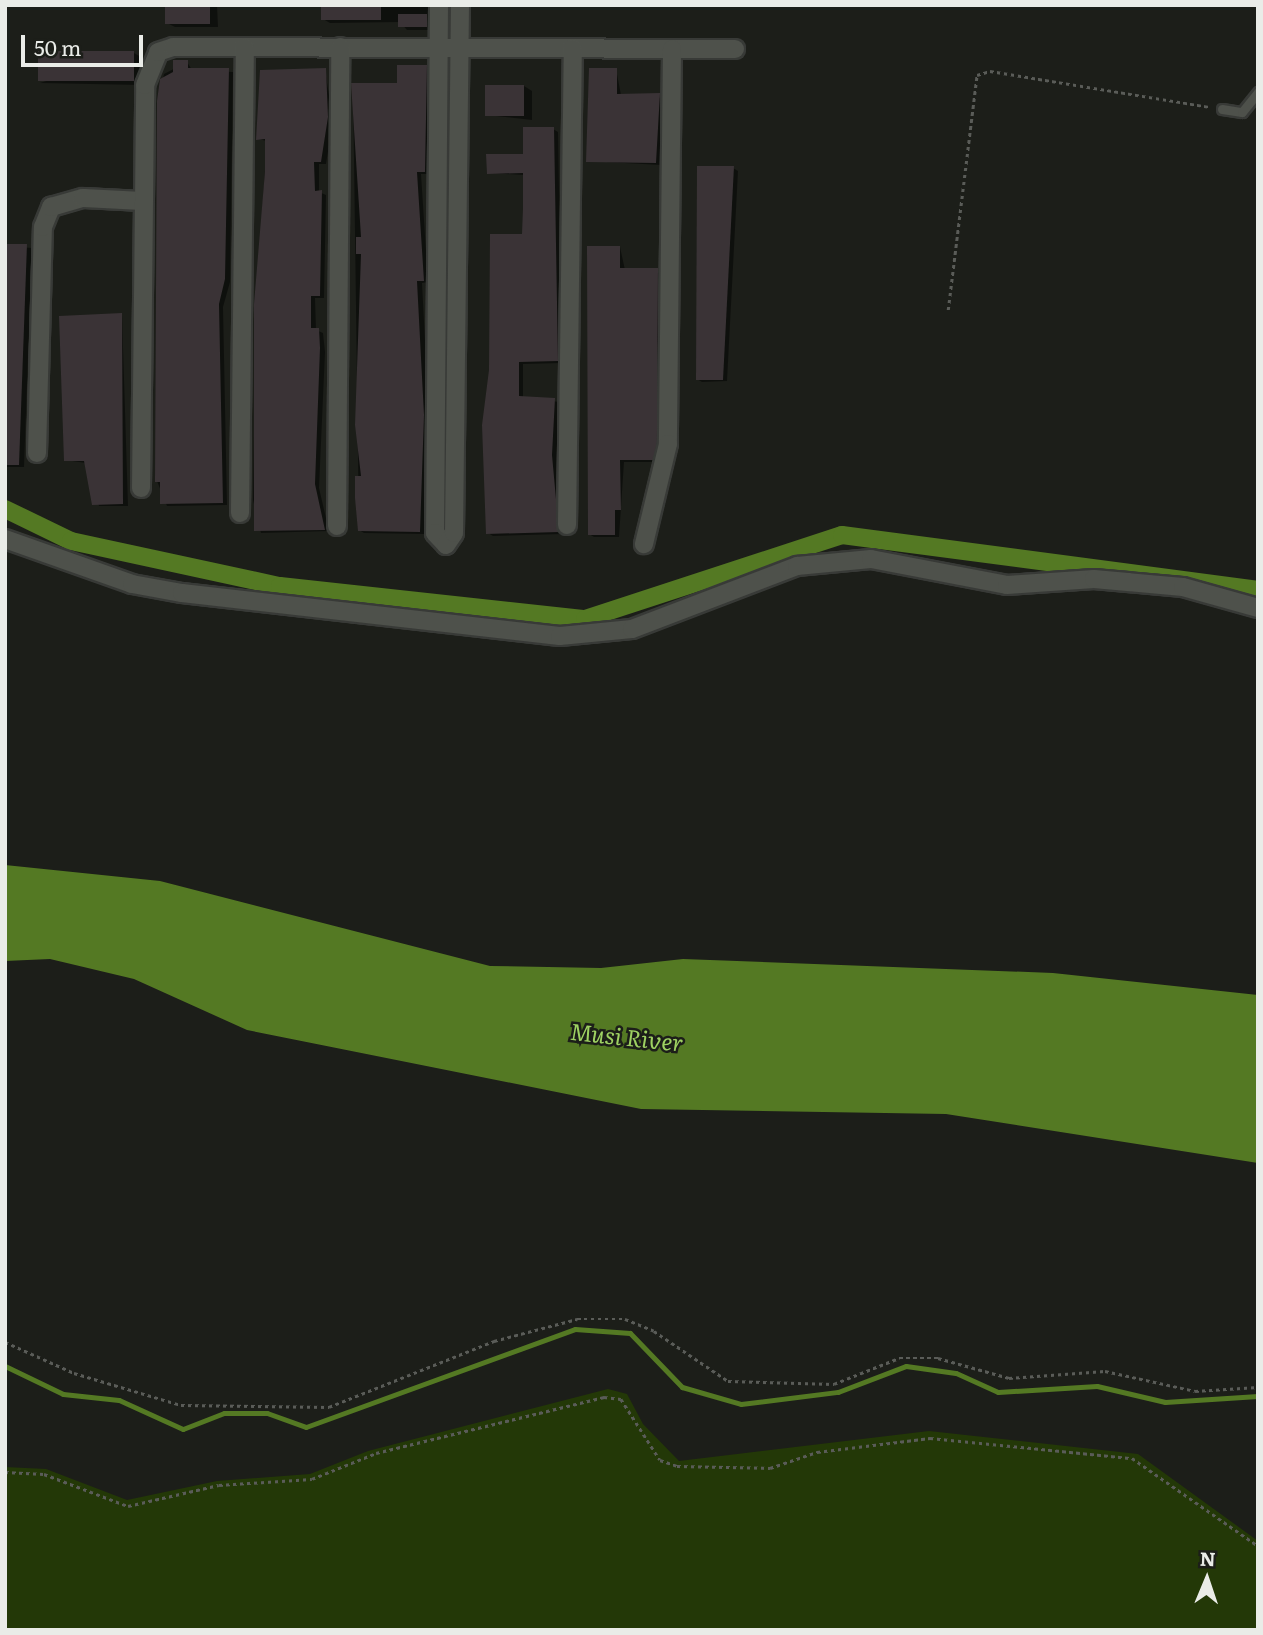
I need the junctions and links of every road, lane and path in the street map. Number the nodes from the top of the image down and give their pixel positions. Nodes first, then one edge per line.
1 (439, 5) edge
2 (460, 5) edge
3 (244, 47) junction
4 (340, 47) junction
5 (439, 48) junction
6 (460, 48) junction
7 (573, 48) junction
8 (673, 49) junction
9 (735, 50) dead end
10 (1258, 92) edge
11 (1222, 109) joint
12 (143, 201) junction
13 (948, 310) dead end
14 (37, 453) dead end
15 (141, 488) dead end
16 (240, 513) dead end
17 (567, 525) dead end
18 (337, 526) dead end
19 (5, 539) edge
20 (644, 544) dead end
21 (1258, 608) edge
22 (5, 1342) edge
23 (1258, 1387) edge
24 (5, 1472) edge
25 (1258, 1546) edge

1 - 5 street
2 - 6 street
3 - 4 street
3 - 12 street
3 - 16 street
4 - 5 street
4 - 18 street
5 - 6 street
5 - 6 street
6 - 7 street
7 - 8 street
7 - 17 street
8 - 9 street
8 - 20 street
10 - 11 lane
11 - 13 path
12 - 14 street
12 - 15 street
19 - 21 street
22 - 23 path
24 - 25 path

